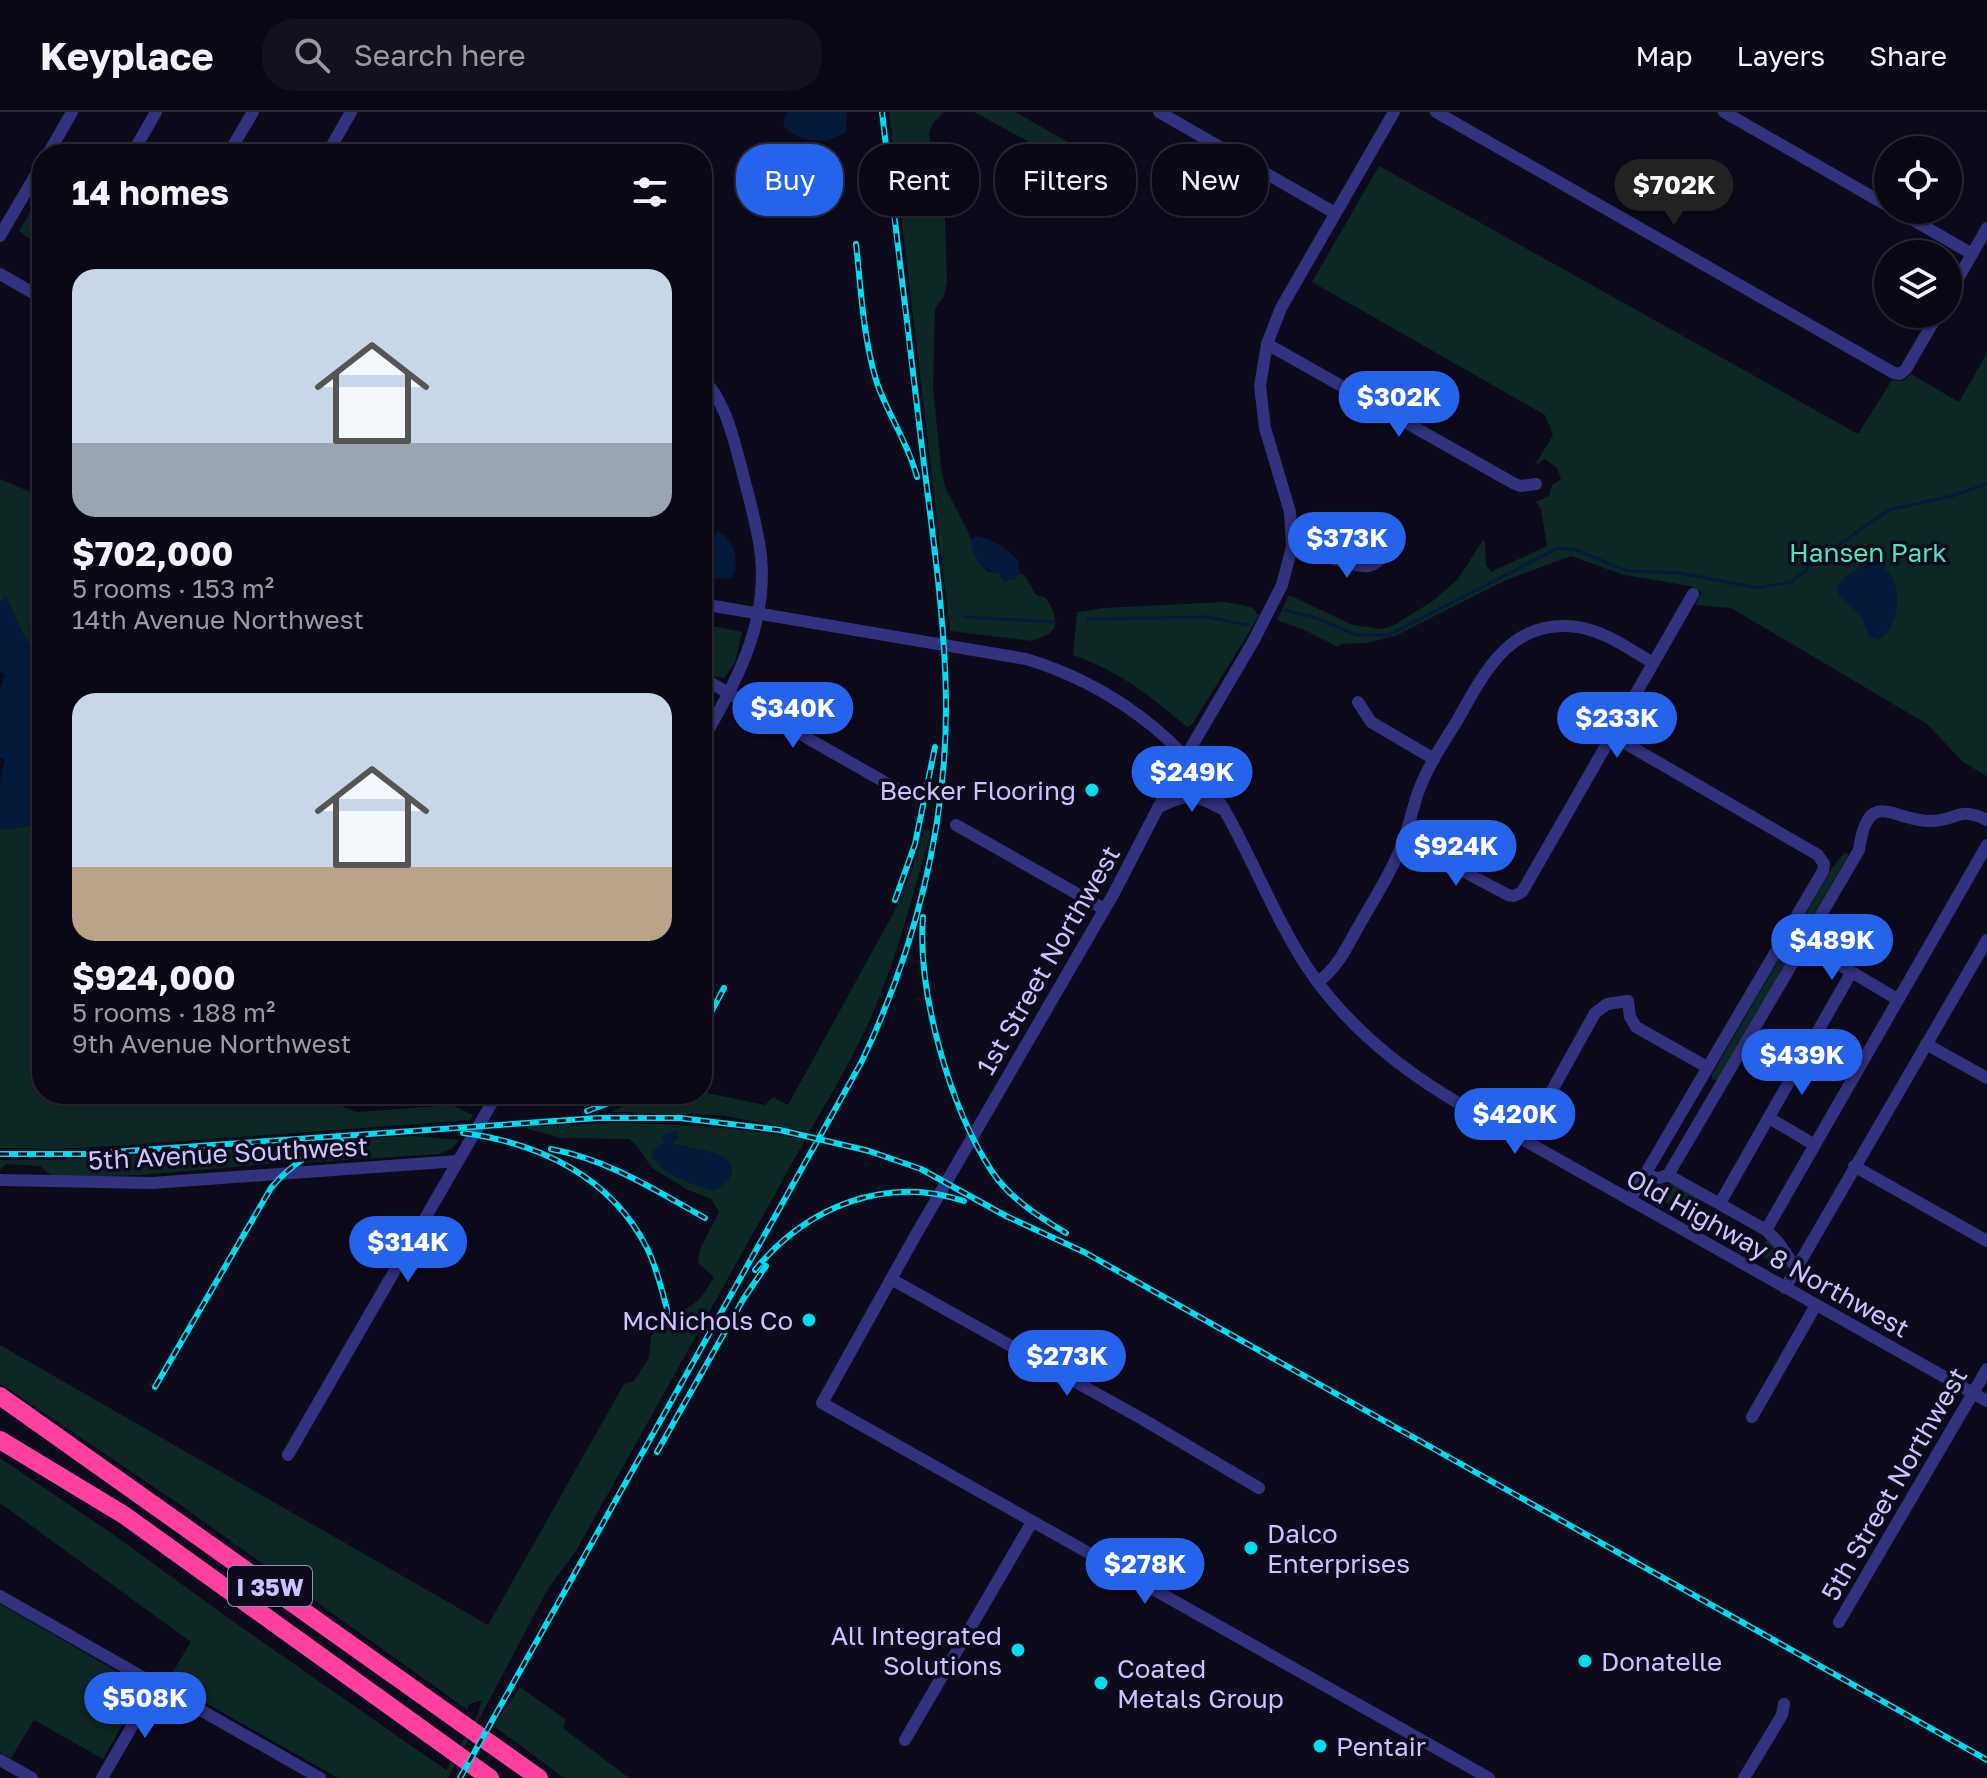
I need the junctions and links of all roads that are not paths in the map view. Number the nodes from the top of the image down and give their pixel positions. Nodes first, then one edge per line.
1 (72, 112) edge
2 (156, 112) edge
3 (253, 112) edge
4 (351, 112) edge
5 (1159, 112) edge
6 (1394, 112) edge
7 (1436, 112) edge
8 (1724, 112) edge
9 (54, 144) edge
10 (138, 144) edge
11 (234, 144) edge
12 (333, 144) edge
13 (32, 181) edge
14 (1874, 198) edge
15 (1335, 213) junction
16 (1920, 224) edge
17 (1987, 228) edge
18 (0, 236) edge
19 (1972, 254) junction
20 (1962, 272) edge
21 (0, 274) edge
22 (32, 292) edge
23 (1930, 328) edge
24 (1267, 344) junction
25 (712, 389) edge
26 (1536, 484) dead end
27 (1292, 547) junction
28 (1389, 551) dead end
29 (1693, 594) dead end
30 (712, 606) edge
31 (757, 614) junction
32 (1653, 663) junction
33 (712, 683) edge
34 (730, 693) junction
35 (1358, 702) dead end
36 (712, 724) edge
37 (1611, 735) junction
38 (1186, 756) junction
39 (1434, 759) junction
40 (902, 792) dead end
41 (1159, 807) junction
42 (1224, 810) junction
43 (1987, 820) edge
44 (956, 825) dead end
45 (1987, 845) edge
46 (1399, 854) junction
47 (1104, 909) junction
48 (1786, 933) junction
49 (1987, 940) edge
50 (1803, 943) junction
51 (1851, 973) junction
52 (1318, 982) junction
53 (1897, 999) junction
54 (1926, 1044) junction
55 (1707, 1067) junction
56 (1987, 1078) edge
57 (1700, 1080) junction
58 (1718, 1090) junction
59 (1545, 1103) dead end
60 (491, 1104) edge
61 (1769, 1118) junction
62 (1813, 1144) junction
63 (458, 1161) junction
64 (1854, 1166) junction
65 (1645, 1175) junction
66 (1668, 1175) junction
67 (0, 1180) edge
68 (1630, 1200) junction
69 (1720, 1203) junction
70 (1766, 1230) junction
71 (1987, 1241) edge
72 (1796, 1268) junction
73 (891, 1279) junction
74 (1785, 1288) junction
75 (1816, 1305) junction
76 (1987, 1369) edge
77 (1972, 1393) junction
78 (0, 1396) edge
79 (1987, 1401) edge
80 (1752, 1417) dead end
81 (0, 1440) edge
82 (288, 1455) dead end
83 (1259, 1488) dead end
84 (1032, 1522) junction
85 (0, 1596) edge
86 (1839, 1622) dead end
87 (156, 1685) junction
88 (1784, 1704) dead end
89 (905, 1740) dead end
90 (0, 1760) edge
91 (32, 1778) edge
92 (102, 1778) edge
93 (320, 1778) edge
94 (490, 1778) edge
95 (539, 1778) edge
96 (1489, 1778) edge
97 (1744, 1778) edge

1 - 9 street
2 - 10 street
3 - 11 street
4 - 12 street
5 - 15 street
6 - 15 street, 1st Street Northwest
7 - 23 street
8 - 14 street
13 - 18 street
15 - 24 street, 1st Street Northwest
16 - 19 street
17 - 19 street
19 - 20 street
21 - 22 street
24 - 26 street
24 - 27 street, 1st Street Northwest
25 - 31 street
27 - 28 street
27 - 38 street, 1st Street Northwest
29 - 32 street
30 - 31 street, Old Highway 8 Northwest
31 - 34 street
31 - 38 street, Old Highway 8 Northwest
32 - 37 street
32 - 39 street
33 - 34 street
34 - 36 street
34 - 40 street
35 - 39 street
37 - 46 street
37 - 48 street
38 - 41 street, 1st Street Northwest
38 - 42 street, Old Highway 8 Northwest
39 - 46 street
41 - 42 street
41 - 47 street, 1st Street Northwest
42 - 52 street, Old Highway 8 Northwest
43 - 50 street
44 - 47 street
45 - 53 street
46 - 52 street
47 - 73 street, 1st Street Northwest
48 - 50 street
48 - 55 street
49 - 54 street
50 - 51 street
50 - 58 street
51 - 53 street
51 - 61 street
52 - 68 street, Old Highway 8 Northwest
53 - 62 street
54 - 56 street
54 - 64 street
55 - 57 street
55 - 59 street
57 - 58 street
57 - 65 street
58 - 66 street
60 - 63 street
61 - 62 street
61 - 69 street
62 - 70 street
63 - 67 street, 5th Avenue Southwest
63 - 82 street
64 - 71 street
64 - 72 street
65 - 66 street
65 - 68 street
66 - 69 street
68 - 74 street, Old Highway 8 Northwest
69 - 70 street
70 - 72 street
72 - 74 street
73 - 83 street
73 - 84 street, 1st Street Northwest
74 - 75 street, Old Highway 8 Northwest
75 - 77 street, Old Highway 8 Northwest
75 - 80 street
76 - 77 street, 5th Street Northwest
77 - 79 street, Old Highway 8 Northwest
77 - 86 street, 5th Street Northwest
78 - 95 highway, I 35W
81 - 94 highway, I 35W
84 - 89 street
84 - 96 street
85 - 87 street
87 - 92 street
87 - 93 street
88 - 97 street
90 - 91 street

